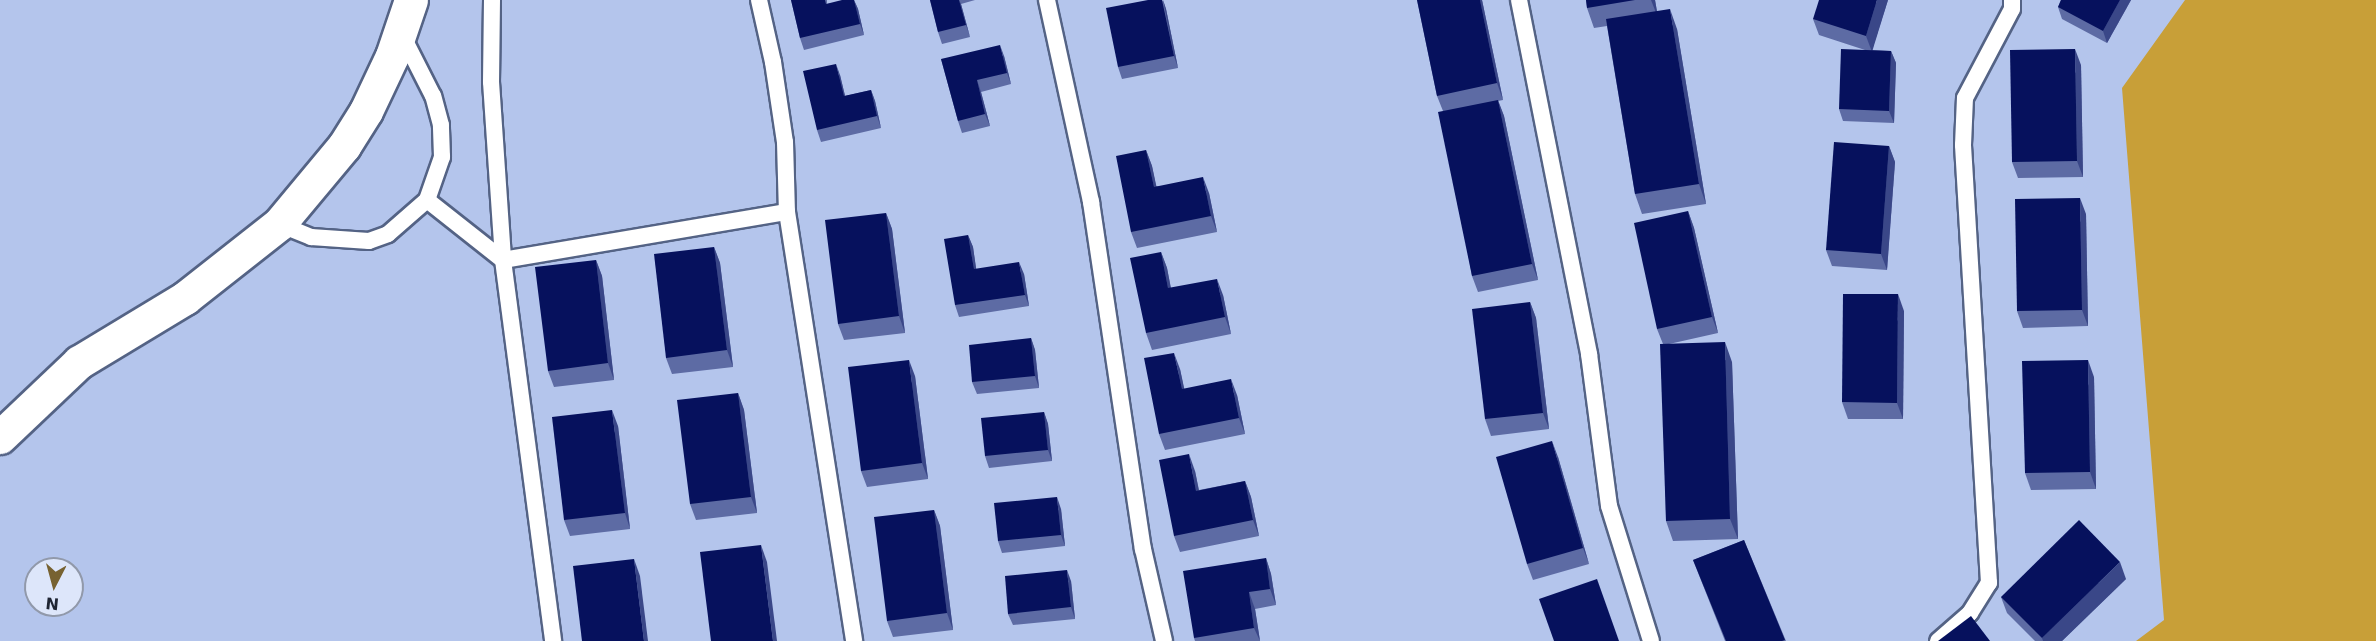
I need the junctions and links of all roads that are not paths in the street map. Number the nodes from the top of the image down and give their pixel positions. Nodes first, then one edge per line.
1 (411, 0) edge
2 (492, 0) edge
3 (759, 0) edge
4 (1047, 0) edge
5 (1519, 0) edge
6 (2012, 0) edge
7 (400, 33) junction
8 (427, 201) junction
9 (788, 212) junction
10 (279, 224) junction
11 (503, 260) junction
12 (0, 437) edge
13 (553, 641) edge
14 (854, 641) edge
15 (1164, 641) edge
16 (1651, 641) edge
17 (1938, 641) edge

1 - 7 street
2 - 11 lane
3 - 9 lane
4 - 15 lane
5 - 16 lane
6 - 17 lane
7 - 8 lane
7 - 10 street
8 - 10 lane
8 - 11 lane
9 - 11 lane
9 - 14 lane
10 - 12 street
11 - 13 lane

